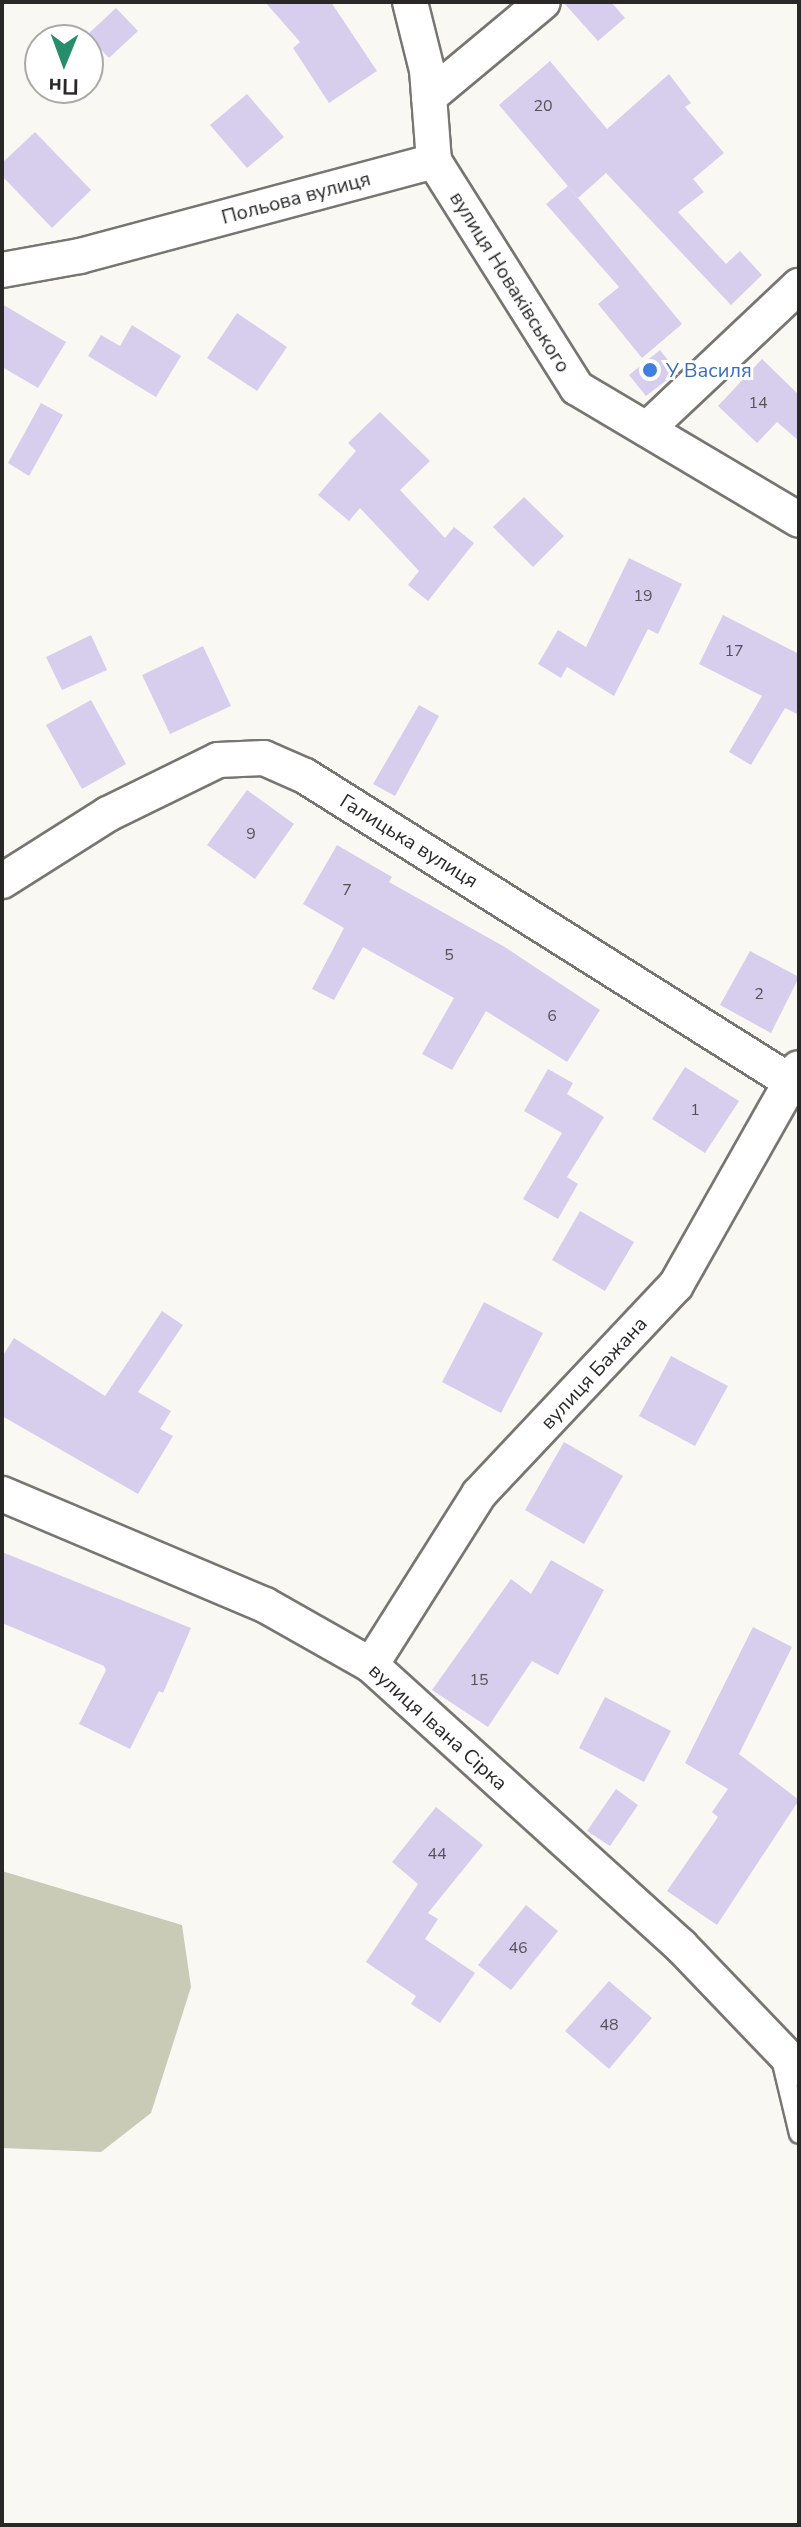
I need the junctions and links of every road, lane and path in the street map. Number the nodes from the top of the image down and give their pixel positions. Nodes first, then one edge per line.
1 (410, 2) edge
2 (543, 2) edge
3 (429, 97) junction
4 (434, 161) junction
5 (2, 270) edge
6 (799, 286) edge
7 (647, 429) junction
8 (799, 520) edge
9 (2, 881) edge
10 (796, 1079) edge
11 (2, 1494) edge
12 (371, 1665) junction
13 (788, 2058) edge
14 (799, 2134) edge

1 - 3 street
2 - 3 street
3 - 4 street
4 - 5 street, Польова вулиця
4 - 7 street, вулиця Новаківського
6 - 7 street
7 - 8 street, вулиця Новаківського
9 - 10 street, Галицька вулиця
10 - 12 street, вулиця Бажана
11 - 12 street, вулиця Івана Сірка
12 - 13 street, вулиця Івана Сірка
13 - 14 lane

